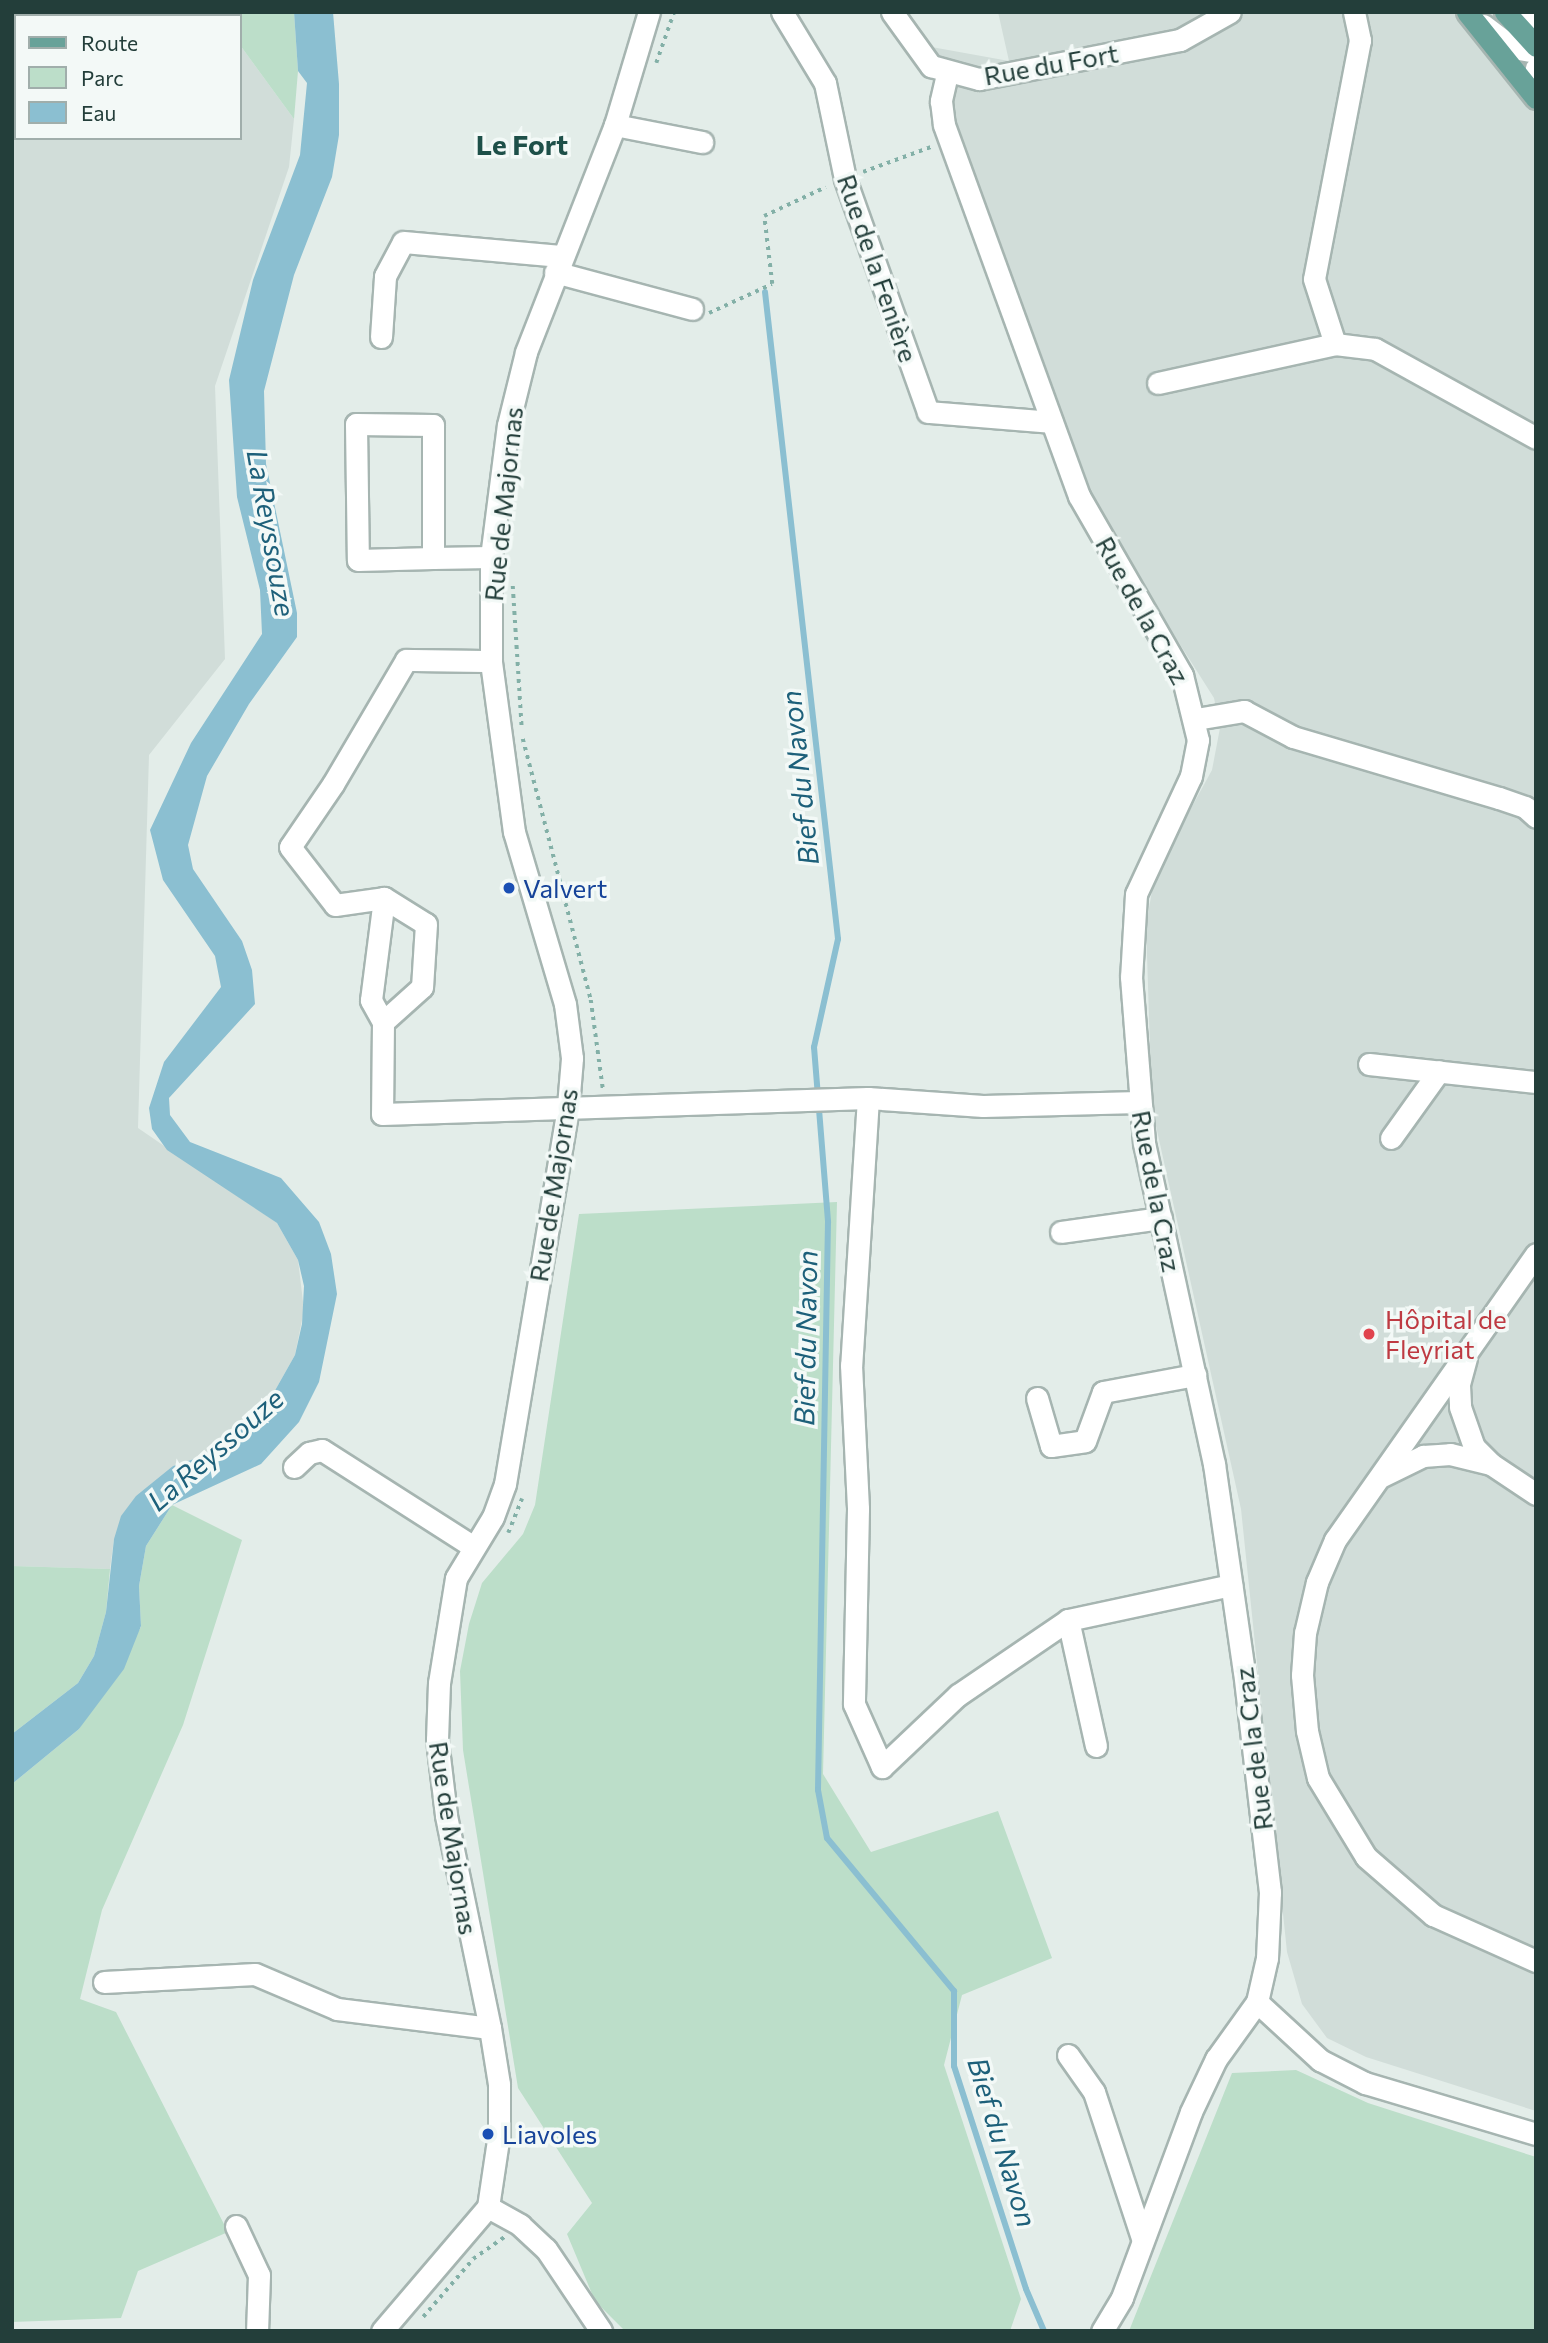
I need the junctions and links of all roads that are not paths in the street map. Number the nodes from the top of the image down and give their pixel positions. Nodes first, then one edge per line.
1 (649, 12) edge
2 (782, 12) edge
3 (892, 12) edge
4 (1230, 12) edge
5 (1354, 12) edge
6 (1507, 12) edge
7 (1468, 14) edge
8 (1536, 22) edge
9 (1536, 46) edge
10 (1536, 52) edge
11 (1536, 68) edge
12 (947, 74) junction
13 (1535, 97) edge
14 (615, 125) junction
15 (702, 142) dead end
16 (558, 264) junction
17 (692, 309) road end
18 (381, 337) dead end
19 (1335, 344) junction
20 (1158, 383) dead end
21 (1052, 422) junction
22 (1536, 438) edge
23 (491, 556) junction
24 (433, 558) junction
25 (491, 661) junction
26 (1196, 719) junction
27 (1536, 817) edge
28 (384, 898) junction
29 (383, 1022) junction
30 (1369, 1064) dead end
31 (1439, 1071) junction
32 (1536, 1082) edge
33 (868, 1098) junction
34 (1139, 1102) junction
35 (568, 1106) junction
36 (1391, 1138) dead end
37 (1161, 1217) junction
38 (1061, 1232) dead end
39 (1536, 1254) edge
40 (1469, 1348) junction
41 (1195, 1375) junction
42 (1037, 1398) dead end
43 (1491, 1464) junction
44 (294, 1467) dead end
45 (1372, 1483) junction
46 (1536, 1494) edge
47 (472, 1546) junction
48 (1231, 1585) junction
49 (1068, 1620) junction
50 (1096, 1746) dead end
51 (1536, 1961) edge
52 (104, 1982) dead end
53 (1257, 2002) junction
54 (490, 2028) junction
55 (1068, 2055) dead end
56 (1536, 2134) edge
57 (488, 2207) junction
58 (236, 2226) dead end
59 (1142, 2238) junction
60 (257, 2331) edge
61 (382, 2331) edge
62 (601, 2331) edge
63 (1102, 2331) edge

1 - 14 street, Rue de Majornas
2 - 21 street, Rue de la Fenière
3 - 12 street, Rue du Fort
4 - 12 street, Rue du Fort
5 - 19 street
6 - 8 street
6 - 9 main road
7 - 10 street
7 - 13 main road
11 - 13 street
12 - 21 street, Rue de la Craz
14 - 15 street
14 - 16 street, Rue de Majornas
16 - 17 street
16 - 18 street
16 - 23 street, Rue de Majornas
19 - 20 street
19 - 22 street
21 - 26 street, Rue de la Craz
23 - 24 street
23 - 25 street, Rue de Majornas
24 - 24 street
25 - 28 street
25 - 35 street, Rue de Majornas
26 - 27 street
26 - 34 street, Rue de la Craz
28 - 29 street
28 - 29 street
29 - 35 street
30 - 31 street
31 - 32 street
31 - 36 street
33 - 34 street
33 - 35 street
33 - 49 street
34 - 37 street, Rue de la Craz
35 - 47 street, Rue de Majornas
37 - 38 street
37 - 41 street, Rue de la Craz
39 - 40 street
40 - 43 street
40 - 45 street
41 - 42 street
41 - 48 street, Rue de la Craz
43 - 45 street
43 - 46 street
44 - 47 street
45 - 51 street
47 - 54 street, Rue de Majornas
48 - 49 street
48 - 53 street, Rue de la Craz
49 - 50 street
52 - 54 street
53 - 56 street
53 - 59 street, Rue de la Craz
54 - 57 street, Rue de Majornas
55 - 59 street
57 - 61 street
57 - 62 street
58 - 60 street
59 - 63 street, Rue de la Craz

